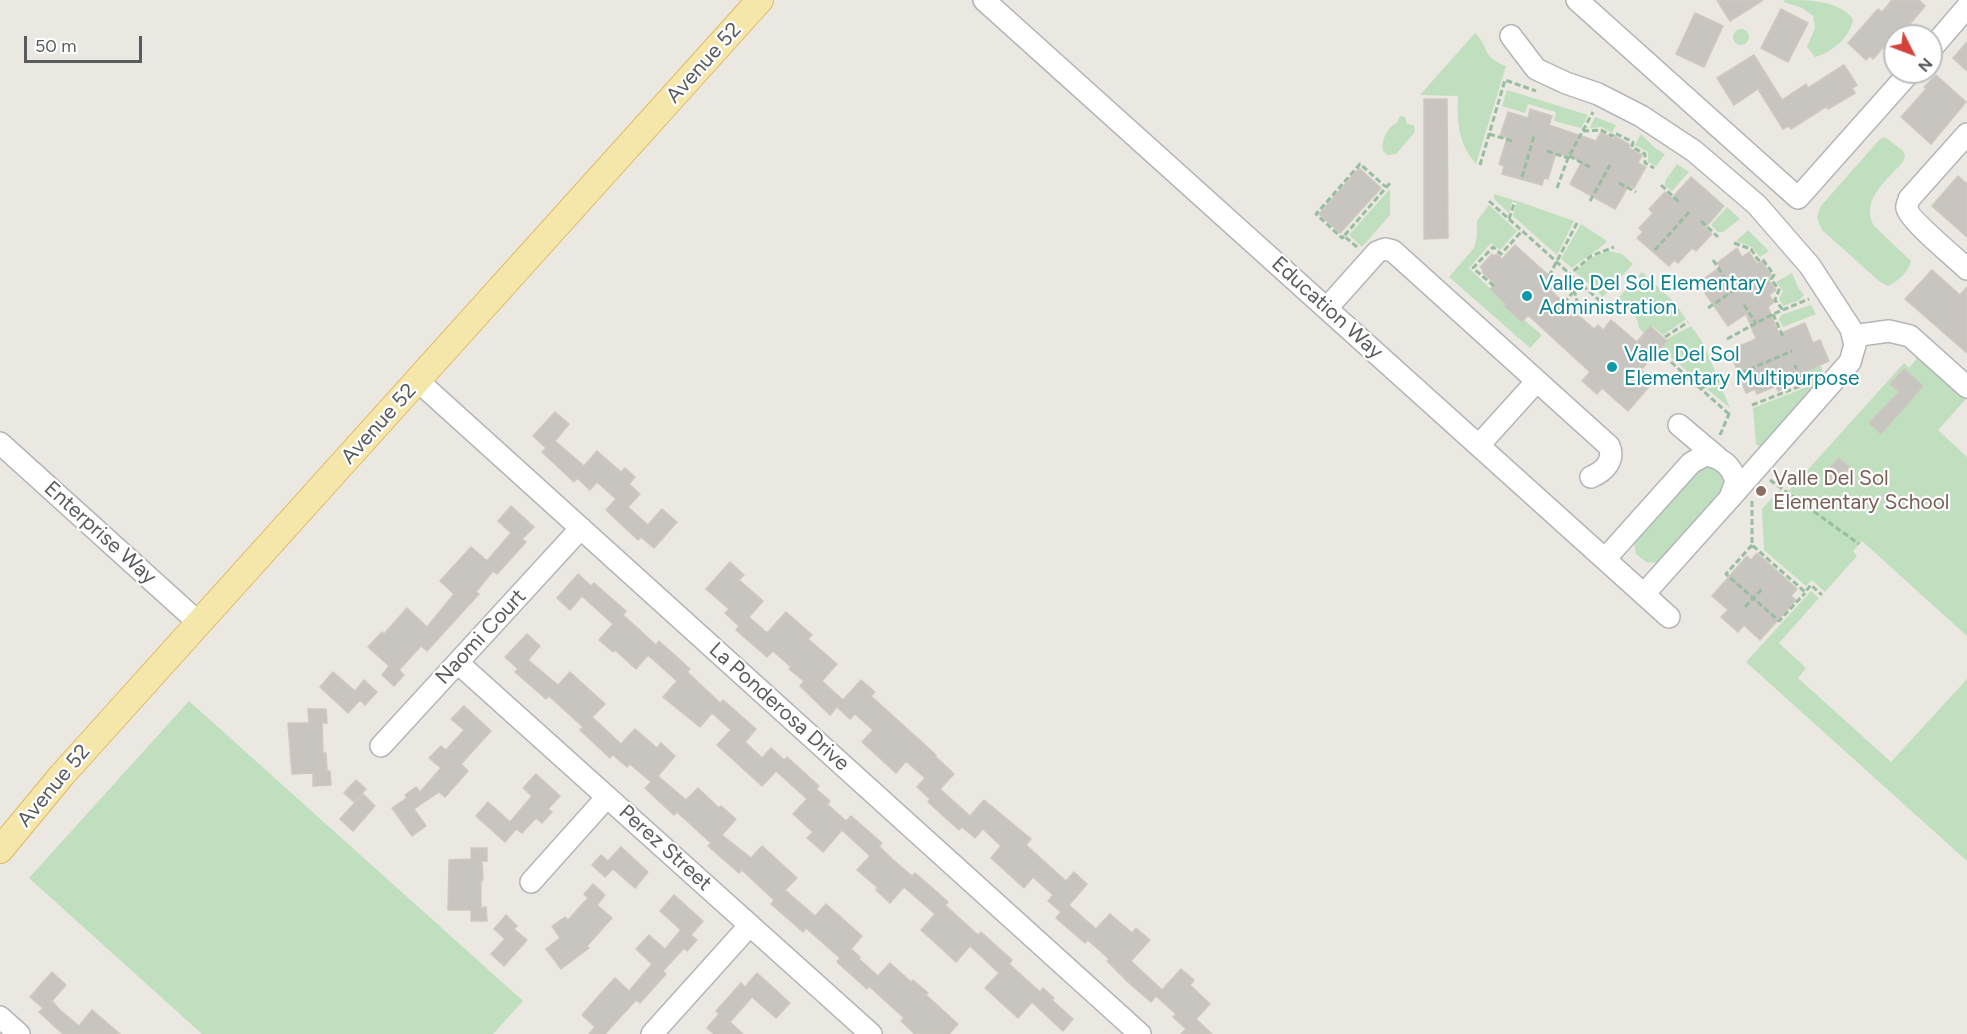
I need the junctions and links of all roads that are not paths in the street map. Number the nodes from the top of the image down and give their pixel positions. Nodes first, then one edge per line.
1 (760, 0) edge
2 (984, 0) edge
3 (1577, 0) edge
4 (1967, 7) edge
5 (1943, 35) edge
6 (1511, 36) dead end
7 (1899, 84) edge
8 (1967, 134) edge
9 (1967, 269) edge
10 (1326, 308) junction
11 (1853, 336) junction
12 (418, 381) junction
13 (1537, 381) junction
14 (1967, 387) edge
15 (1679, 425) dead end
16 (0, 443) edge
17 (1479, 445) junction
18 (1717, 450) junction
19 (1591, 477) dead end
20 (1730, 498) junction
21 (581, 528) junction
22 (1605, 559) junction
23 (1644, 594) junction
24 (1669, 617) dead end
25 (200, 623) junction
26 (458, 663) junction
27 (381, 746) dead end
28 (608, 797) junction
29 (0, 850) edge
30 (531, 882) dead end
31 (750, 925) junction
32 (0, 1017) edge
33 (19, 1034) edge
34 (652, 1034) edge
35 (871, 1034) edge
36 (1140, 1034) edge

1 - 12 main road, Avenue 52
2 - 10 street, Education Way
3 - 7 street
4 - 5 street
6 - 11 street
8 - 9 street
10 - 13 street
10 - 17 street, Education Way
11 - 14 street
11 - 20 street
12 - 21 street, La Ponderosa Drive
12 - 25 main road, Avenue 52
13 - 17 street
13 - 19 street
15 - 18 street
16 - 25 street, Enterprise Way
17 - 22 street, Education Way
18 - 20 street
18 - 22 street
20 - 23 street
21 - 26 street, Naomi Court
21 - 36 street, La Ponderosa Drive
22 - 23 street, Education Way
23 - 24 street, Education Way
25 - 29 main road, Avenue 52
26 - 27 street, Naomi Court
26 - 28 street, Perez Street
28 - 30 street
28 - 31 street, Perez Street
31 - 34 street
31 - 35 street, Perez Street
32 - 33 street

